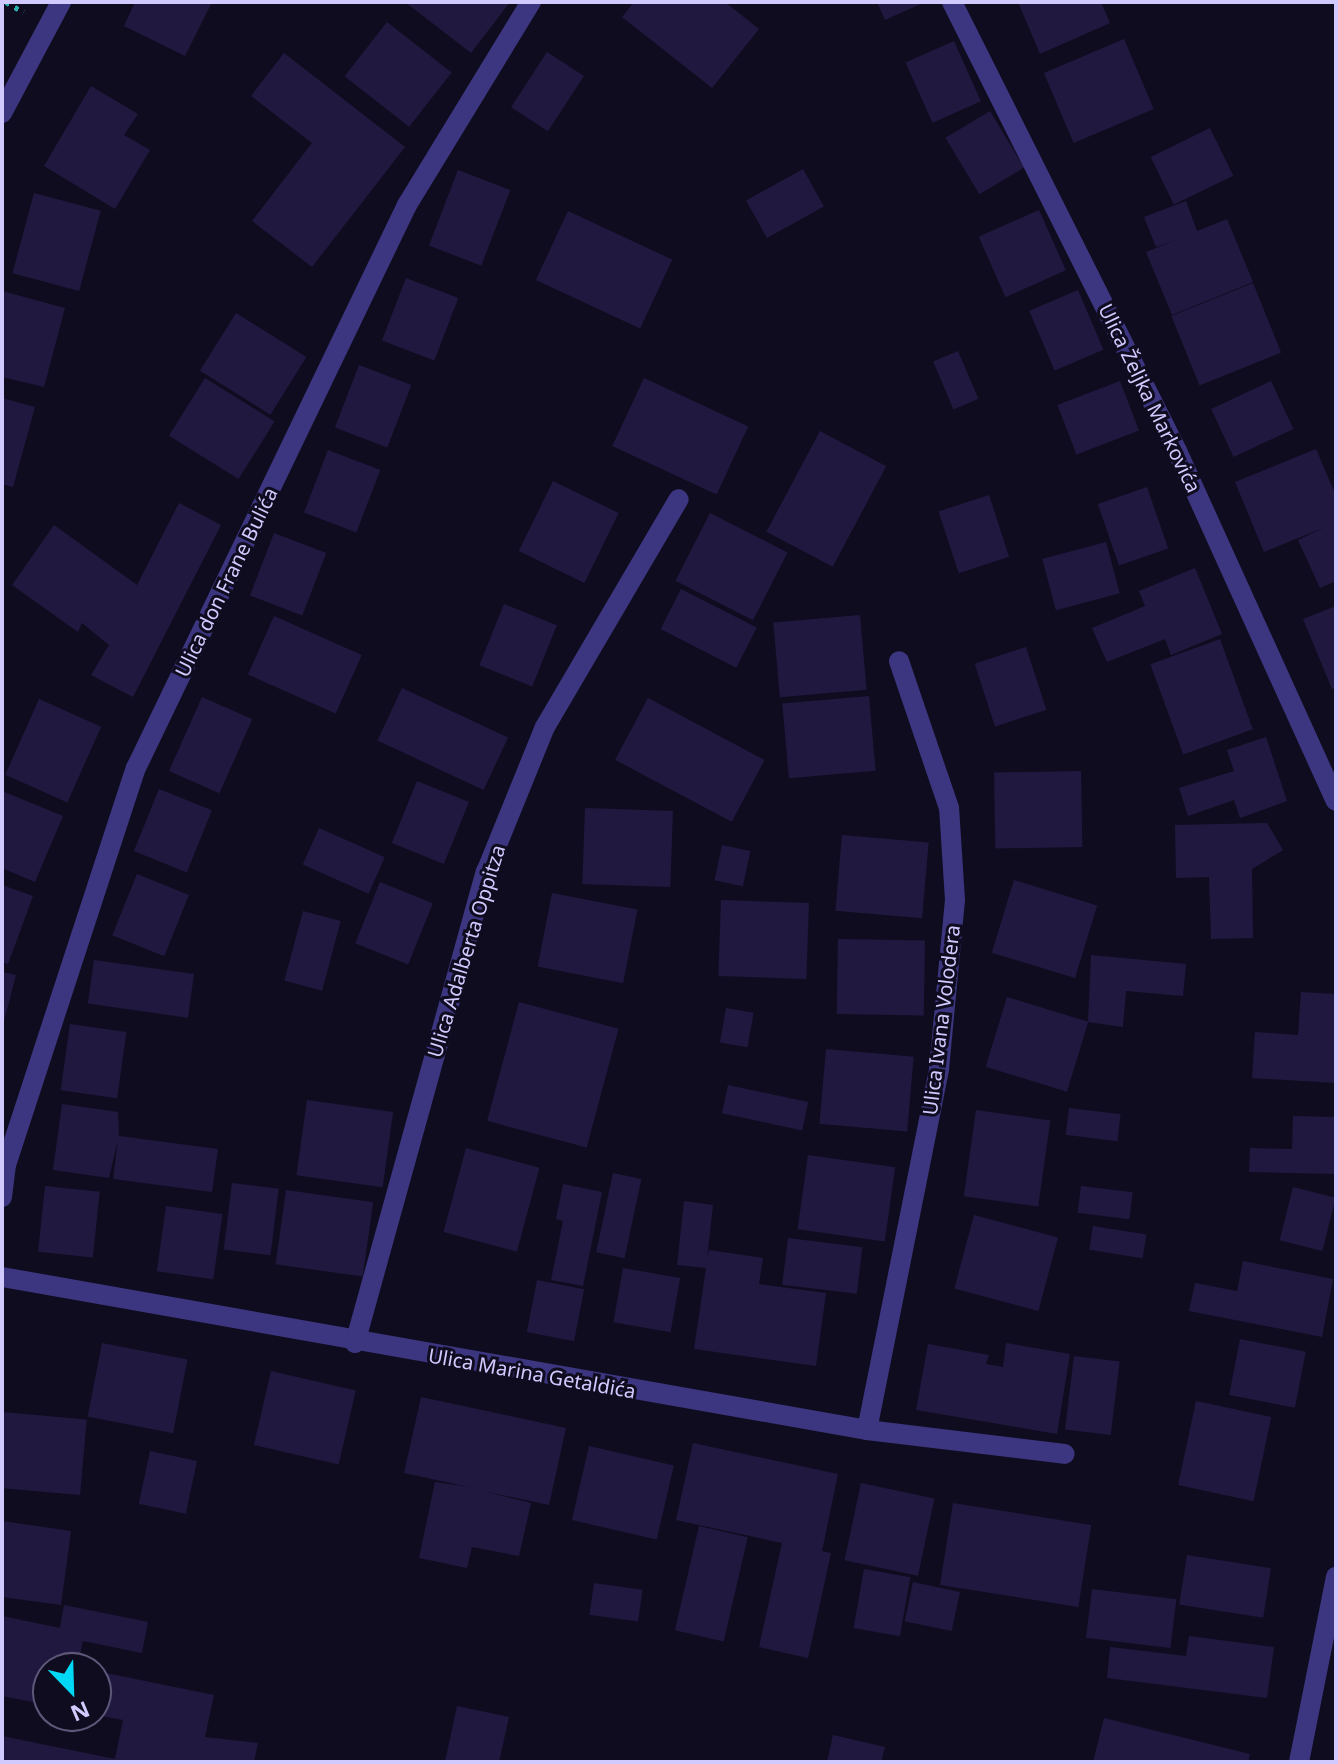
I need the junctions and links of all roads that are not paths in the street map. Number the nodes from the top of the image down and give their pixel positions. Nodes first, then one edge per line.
1 (61, 2) edge
2 (531, 2) edge
3 (952, 2) edge
4 (2, 113) edge
5 (679, 499) dead end
6 (899, 661) dead end
7 (1336, 801) edge
8 (4, 1165) edge
9 (2, 1197) edge
10 (2, 1277) edge
11 (355, 1343) junction
12 (867, 1430) junction
13 (1065, 1454) dead end
14 (1336, 1577) edge
15 (1299, 1762) edge

1 - 4 street
2 - 8 street, Ulica don Frane Bulića
3 - 7 street, Ulica Željka Markovića
5 - 11 street, Ulica Adalberta Oppitza
6 - 12 street, Ulica Ivana Volodera
8 - 9 street, Ulica don Frane Bulića
10 - 11 street, Ulica Marina Getaldića
11 - 12 street, Ulica Marina Getaldića
12 - 13 street, Ulica Marina Getaldića
14 - 15 street

